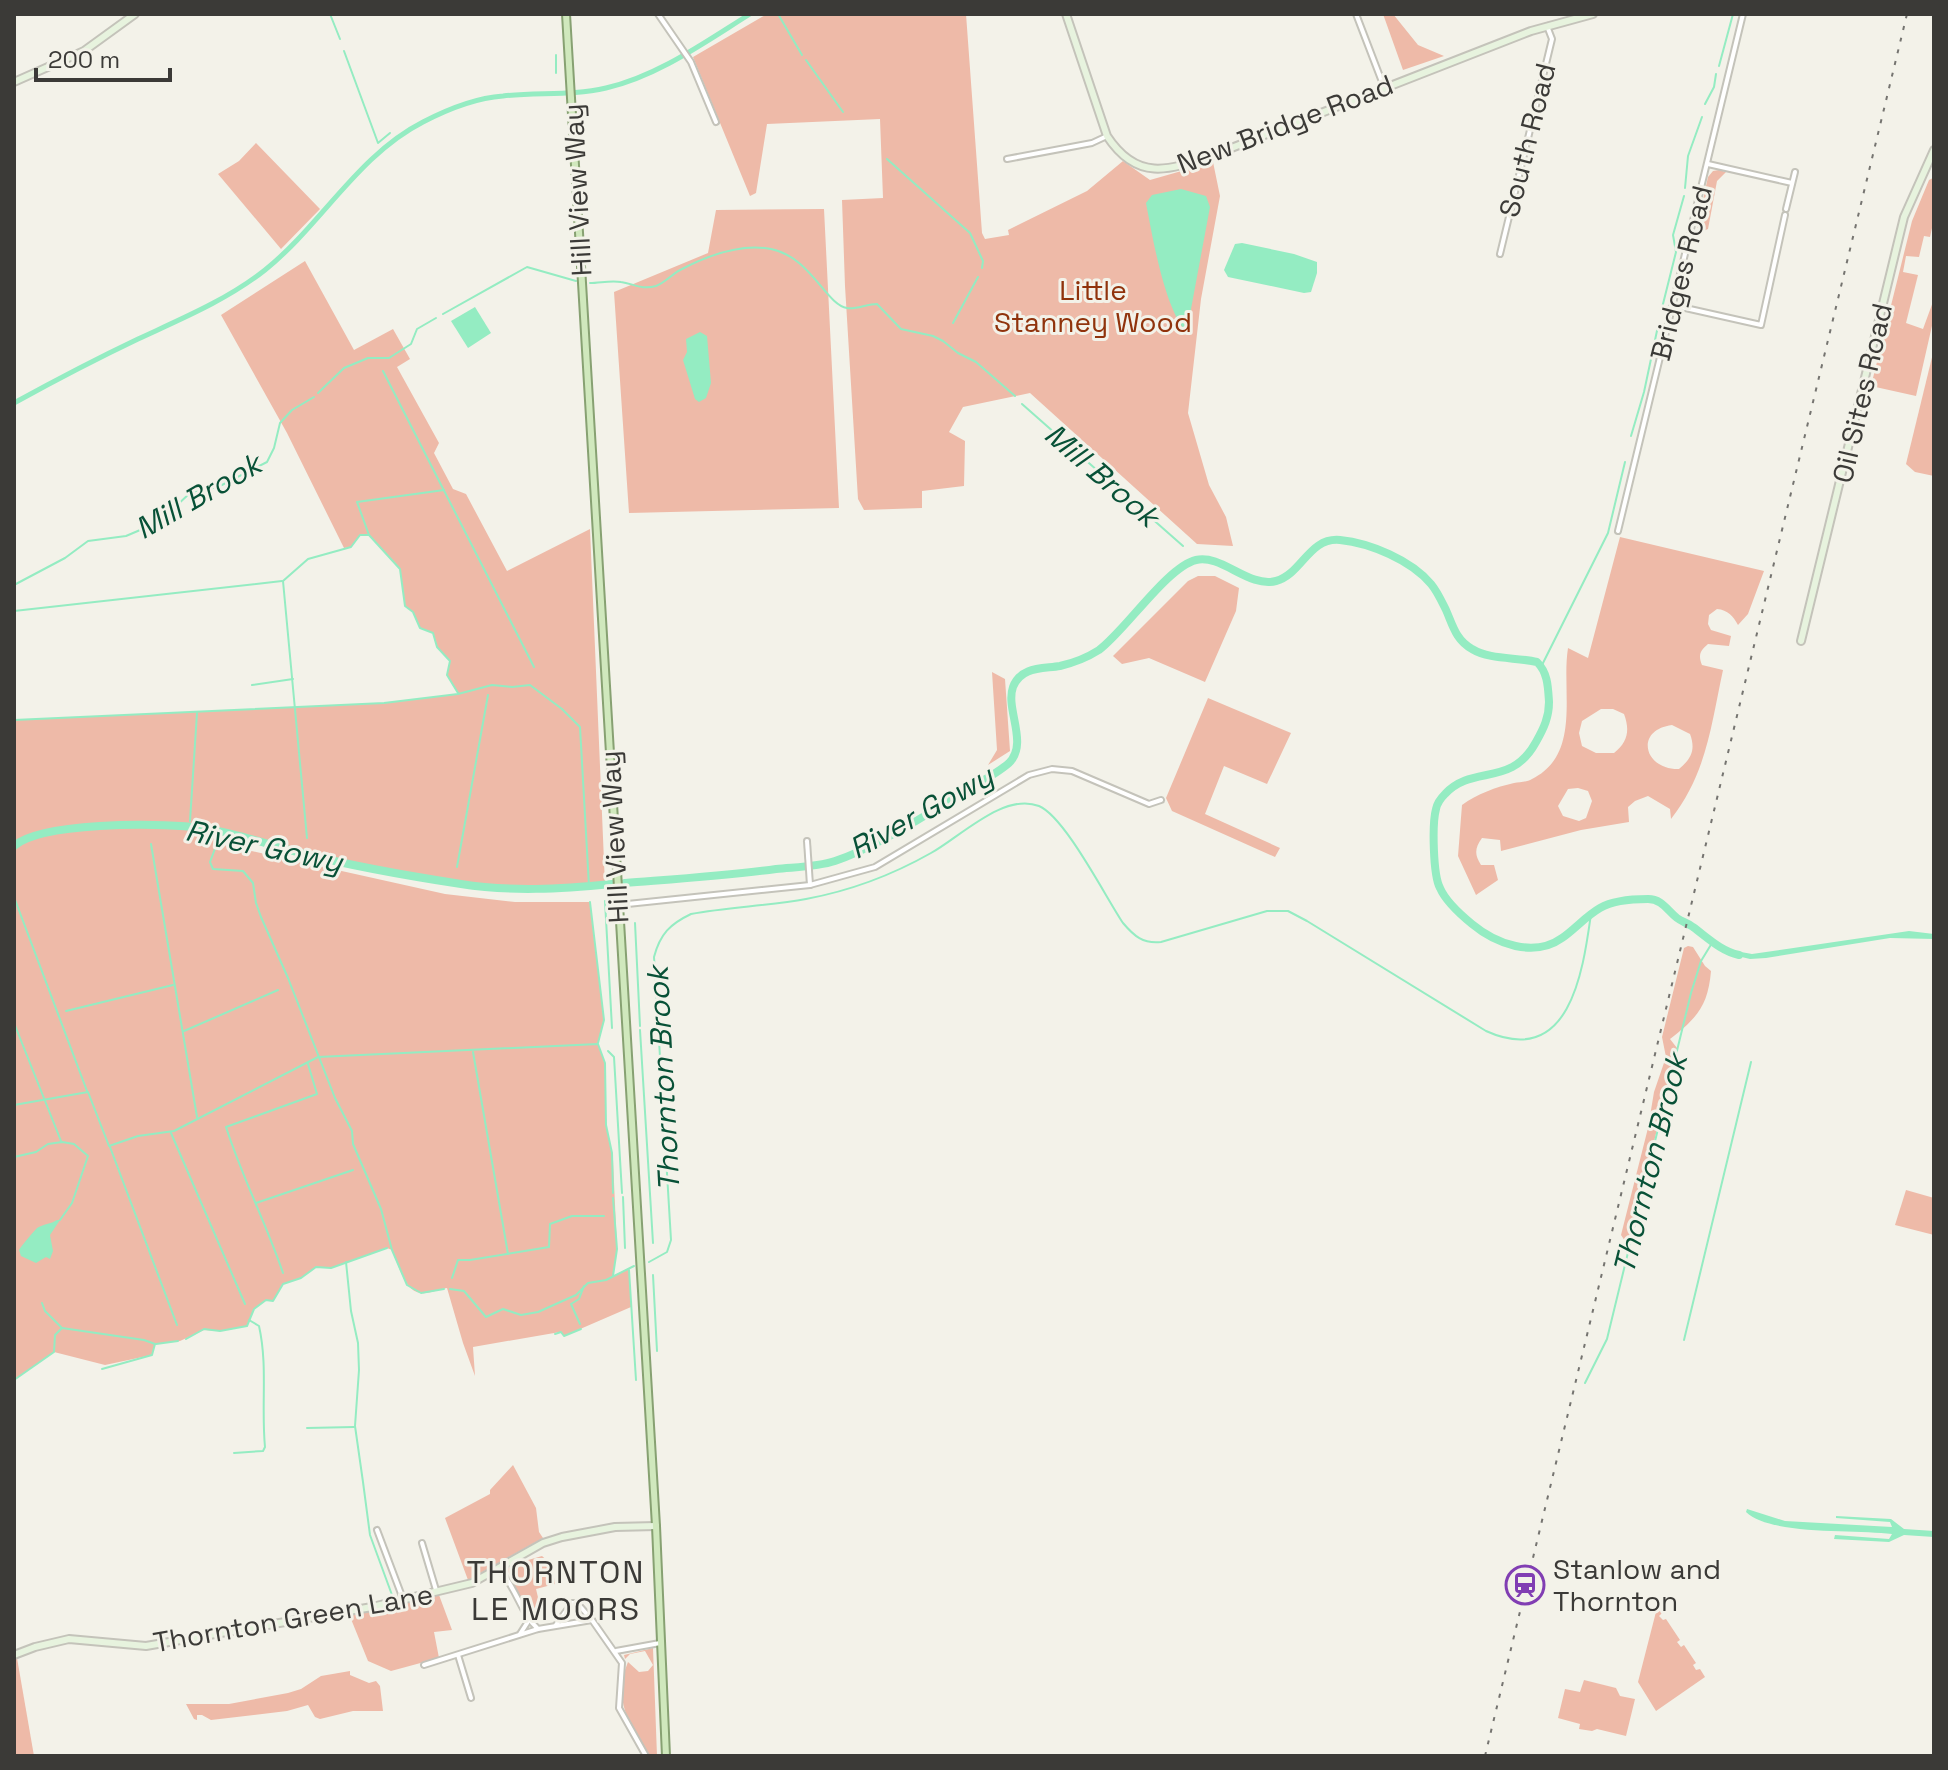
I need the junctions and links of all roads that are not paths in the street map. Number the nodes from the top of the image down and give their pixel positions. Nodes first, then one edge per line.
1 (135, 14) edge
2 (566, 14) edge
3 (658, 14) edge
4 (1066, 14) edge
5 (1356, 14) edge
6 (1593, 14) edge
7 (1743, 14) edge
8 (1547, 26) junction
9 (14, 82) edge
10 (1384, 87) junction
11 (716, 122) dead end
12 (1107, 136) junction
13 (1934, 150) edge
14 (1007, 159) dead end
15 (1708, 164) junction
16 (1795, 172) dead end
17 (1792, 183) junction
18 (1500, 254) dead end
19 (1672, 305) junction
20 (1618, 531) dead end
21 (1801, 641) dead end
22 (1161, 800) dead end
23 (807, 841) dead end
24 (810, 885) junction
25 (618, 905) junction
26 (656, 1526) junction
27 (377, 1530) dead end
28 (422, 1543) dead end
29 (499, 1569) junction
30 (437, 1593) junction
31 (403, 1600) junction
32 (529, 1620) junction
33 (592, 1620) junction
34 (556, 1626) junction
35 (538, 1629) junction
36 (520, 1634) junction
37 (661, 1643) junction
38 (616, 1651) junction
39 (14, 1655) edge
40 (458, 1655) junction
41 (424, 1665) dead end
42 (471, 1698) dead end
43 (646, 1756) edge
44 (666, 1756) edge

1 - 9 street
2 - 25 main road, Hill View Way
3 - 11 street
4 - 12 street, New Bridge Road
5 - 10 street
6 - 8 street, South Road
7 - 15 street, Bridges Road
8 - 10 street, New Bridge Road
8 - 18 street, South Road
10 - 12 street, New Bridge Road
12 - 14 street
13 - 21 street, Oil Sites Road
15 - 17 street
15 - 19 street, Bridges Road
16 - 17 street
17 - 19 street
19 - 20 street, Bridges Road
22 - 24 street
23 - 24 street
24 - 25 street
25 - 26 main road, Hill View Way
26 - 29 street, Thornton Green Lane
26 - 37 main road, Hill View Way
27 - 31 street
28 - 30 street
29 - 30 street, Thornton Green Lane
29 - 32 street
30 - 31 street, Thornton Green Lane
31 - 39 street, Thornton Green Lane
32 - 35 street
32 - 36 street
33 - 34 street
33 - 34 street
33 - 38 street
34 - 35 street
35 - 36 street
36 - 40 street
37 - 38 street
37 - 44 main road, Hill View Way
38 - 43 street
40 - 41 street
40 - 42 street

